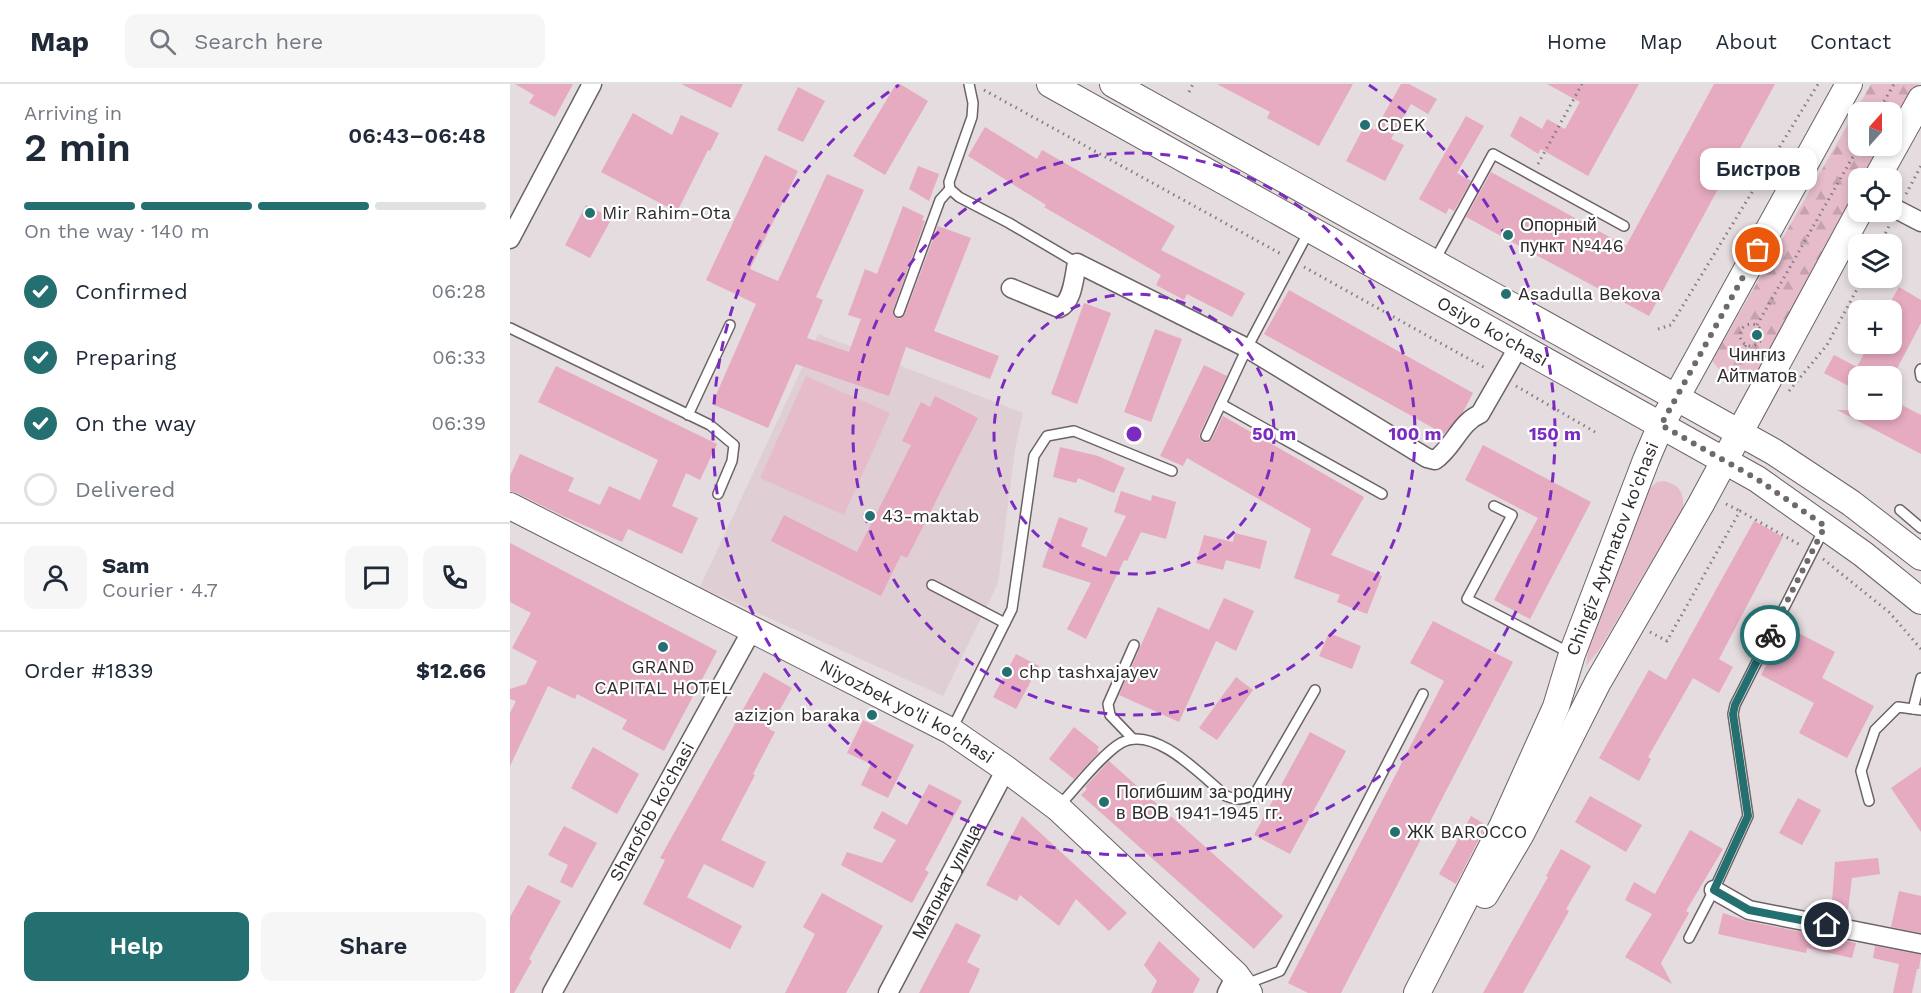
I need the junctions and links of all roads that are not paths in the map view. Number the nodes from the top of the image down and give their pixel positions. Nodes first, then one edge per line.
1 (591, 84) edge
2 (969, 84) edge
3 (1050, 84) edge
4 (1113, 84) edge
5 (1849, 84) edge
6 (1921, 99) edge
7 (1883, 168) edge
8 (950, 189) junction
9 (1902, 212) edge
10 (1854, 222) edge
11 (1921, 222) edge
12 (1624, 226) dead end
13 (1310, 229) junction
14 (510, 239) edge
15 (1433, 262) junction
16 (1077, 263) junction
17 (1011, 288) dead end
18 (899, 312) dead end
19 (730, 325) dead end
20 (510, 328) edge
21 (1519, 346) junction
22 (1247, 348) junction
23 (1921, 369) edge
24 (1921, 377) edge
25 (1676, 397) junction
26 (1221, 404) junction
27 (688, 415) junction
28 (1661, 425) junction
29 (1739, 432) junction
30 (1206, 436) dead end
31 (1725, 460) junction
32 (1172, 471) dead end
33 (718, 494) dead end
34 (1382, 494) dead end
35 (510, 506) edge
36 (1494, 506) dead end
37 (1900, 510) dead end
38 (1825, 526) junction
39 (1921, 528) edge
40 (1921, 557) edge
41 (932, 585) dead end
42 (1921, 601) edge
43 (1005, 624) junction
44 (752, 630) junction
45 (1134, 645) dead end
46 (1570, 661) junction
47 (1921, 678) edge
48 (1598, 682) junction
49 (1315, 690) dead end
50 (1423, 694) dead end
51 (1917, 709) edge
52 (951, 731) junction
53 (1133, 739) junction
54 (1006, 769) junction
55 (1869, 801) dead end
56 (1058, 808) junction
57 (1714, 890) junction
58 (1689, 938) dead end
59 (1921, 944) edge
60 (1239, 987) edge
61 (552, 993) edge
62 (888, 993) edge
63 (1417, 993) edge
64 (1424, 993) edge

1 - 14 street
2 - 8 lane
3 - 13 main road, Osiyo ko'chasi
4 - 15 main road, Osiyo ko'chasi
5 - 25 main road, Chingiz Aytmatov ko'chasi
6 - 7 main road
8 - 16 lane
8 - 18 lane
9 - 11 street
10 - 29 main road, Chingiz Aytmatov ko'chasi
12 - 15 lane
13 - 21 main road, Osiyo ko'chasi
13 - 22 lane
15 - 25 main road, Osiyo ko'chasi
16 - 17 street
16 - 22 street
19 - 27 lane
20 - 27 lane
21 - 22 street
21 - 28 main road, Osiyo ko'chasi
22 - 26 lane
23 - 24 lane
25 - 28 main road, Chingiz Aytmatov ko'chasi
25 - 29 main road, Osiyo ko'chasi
26 - 30 lane
26 - 34 lane
27 - 33 lane
28 - 31 main road, Osiyo ko'chasi
28 - 46 main road, Chingiz Aytmatov ko'chasi
29 - 31 main road, Chingiz Aytmatov ko'chasi
29 - 40 main road, Osiyo ko'chasi
31 - 38 main road, Osiyo ko'chasi
31 - 48 main road, Chingiz Aytmatov ko'chasi
32 - 43 lane
35 - 44 main road, Niyozbek yo'li ko'chasi
36 - 46 lane
37 - 39 lane
38 - 42 main road, Osiyo ko'chasi
38 - 57 lane
41 - 43 lane
43 - 52 lane
44 - 52 main road, Niyozbek yo'li ko'chasi
44 - 61 street, Sharofob ko'chasi
45 - 53 lane
46 - 48 main road
46 - 63 main road, Chingiz Aytmatov ko'chasi
47 - 51 lane
48 - 64 main road, Chingiz Aytmatov ko'chasi
49 - 53 lane
50 - 60 lane
51 - 55 lane
52 - 54 main road, Niyozbek yo'li ko'chasi
53 - 56 lane
54 - 56 main road, Niyozbek yo'li ko'chasi
54 - 62 street, Матонат улица
56 - 60 main road, Niyozbek yo'li ko'chasi
57 - 58 lane
57 - 59 street

